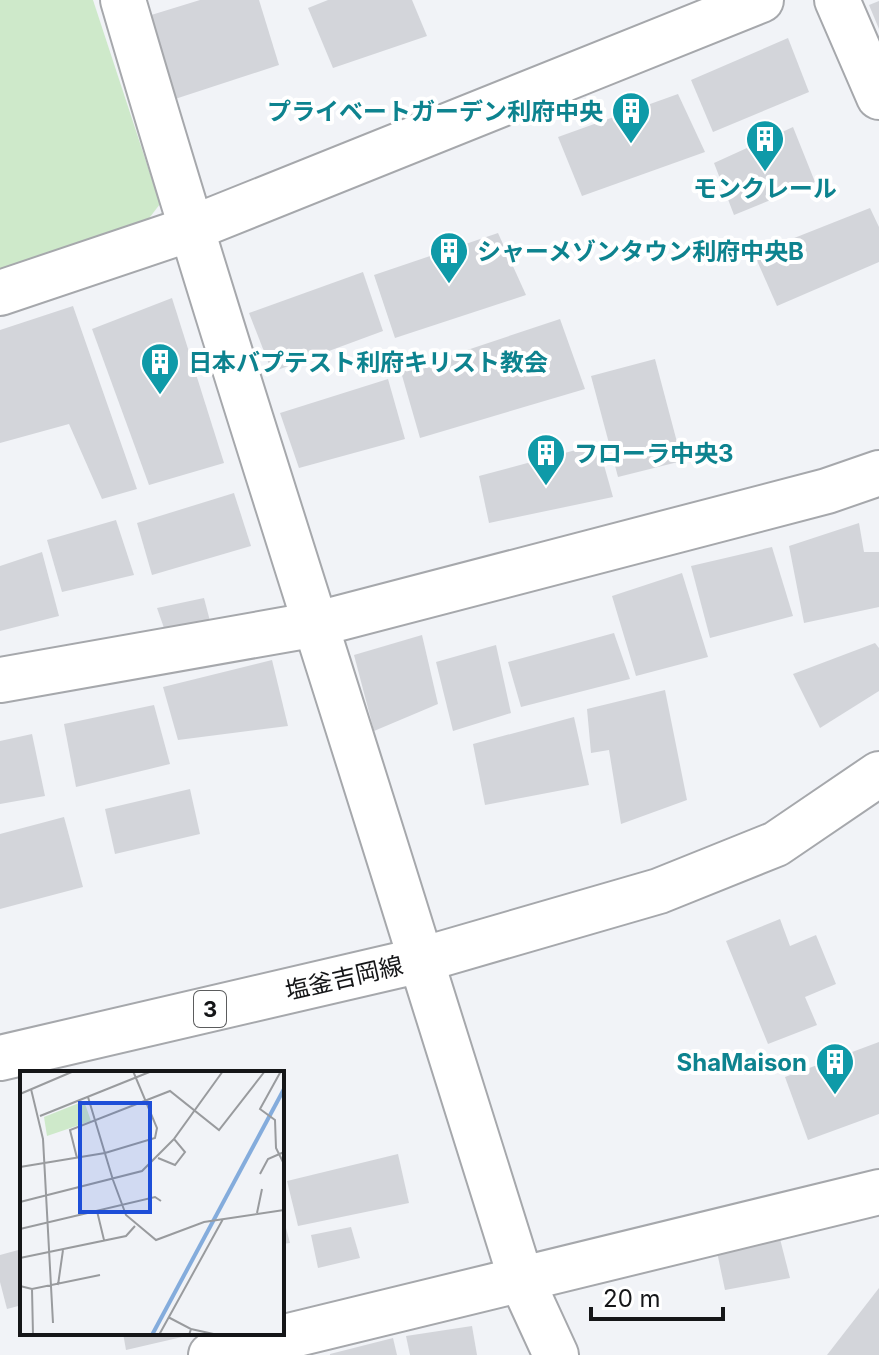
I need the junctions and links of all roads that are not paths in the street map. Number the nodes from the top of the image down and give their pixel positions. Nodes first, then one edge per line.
1 (123, 0) edge
2 (761, 0) edge
3 (837, 0) edge
4 (879, 97) edge
5 (190, 229) junction
6 (0, 293) edge
7 (879, 473) edge
8 (317, 624) junction
9 (0, 680) edge
10 (879, 774) edge
11 (421, 960) junction
12 (0, 1058) edge
13 (879, 1192) edge
14 (521, 1279) junction
15 (218, 1354) edge
16 (556, 1355) edge

1 - 5 street
2 - 5 street
3 - 4 street
5 - 6 street
5 - 8 street
7 - 8 street
8 - 9 street
8 - 11 street
10 - 11 street
11 - 12 street, 塩釜吉岡線 / 3
11 - 14 street, 塩釜吉岡線
13 - 14 street
14 - 15 street
14 - 16 street, 塩釜吉岡線

